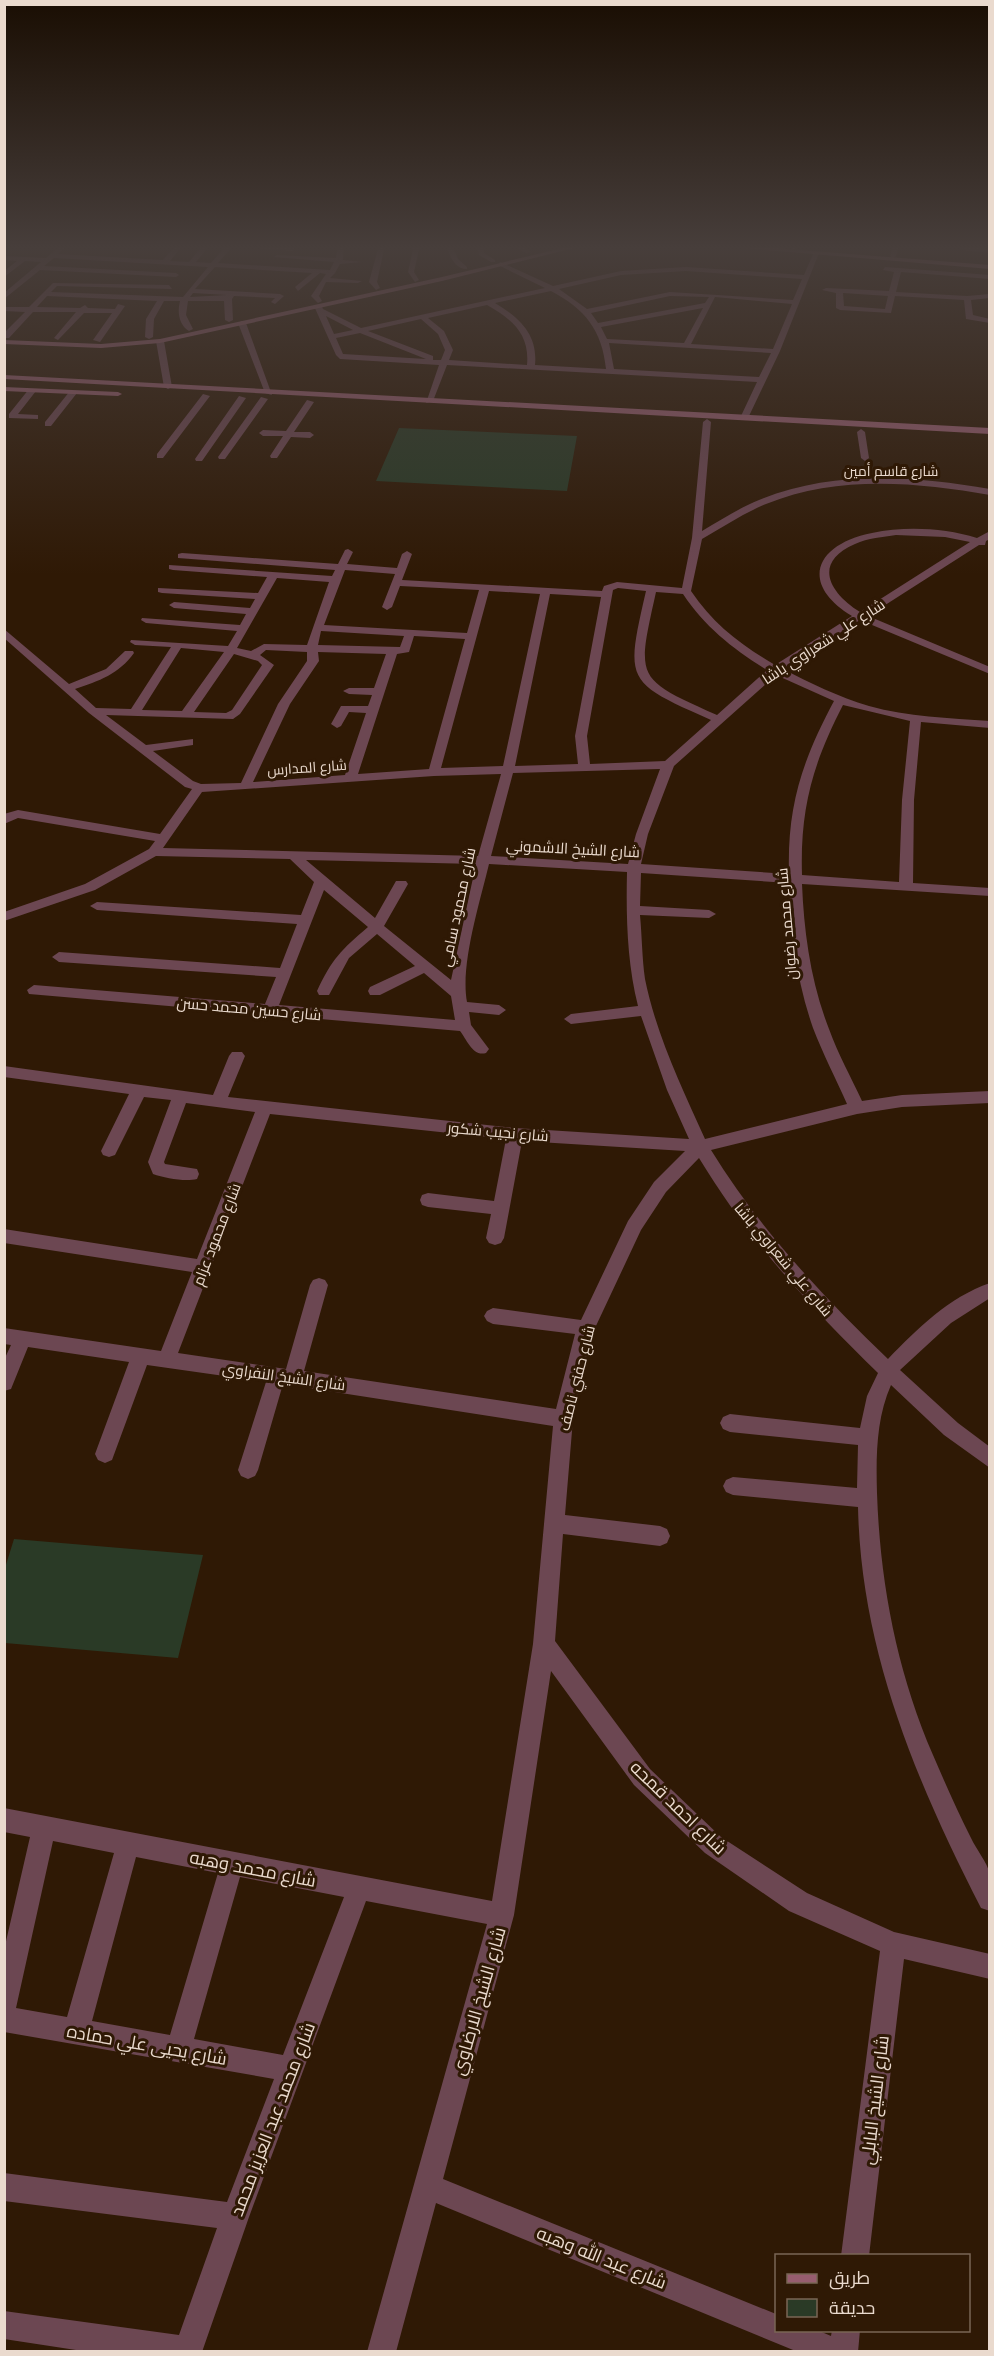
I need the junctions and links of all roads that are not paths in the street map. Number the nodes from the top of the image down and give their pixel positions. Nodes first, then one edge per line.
1 (162, 355) edge
2 (253, 355) edge
3 (340, 355) edge
4 (422, 355) edge
5 (447, 355) edge
6 (533, 355) edge
7 (610, 355) edge
8 (774, 355) edge
9 (445, 364) junction
10 (531, 368) junction
11 (610, 372) junction
12 (763, 380) junction
13 (4, 383) edge
14 (168, 387) junction
15 (152, 390) junction
16 (32, 391) junction
17 (73, 393) junction
18 (206, 396) junction
19 (267, 396) junction
20 (242, 398) junction
21 (429, 401) junction
22 (310, 402) junction
23 (745, 416) junction
24 (35, 417) dead end
25 (707, 422) junction
26 (731, 423) junction
27 (48, 424) dead end
28 (861, 432) junction
29 (262, 433) dead end
30 (289, 434) junction
31 (310, 435) dead end
32 (989, 435) edge
33 (160, 456) dead end
34 (274, 456) dead end
35 (222, 457) dead end
36 (865, 458) dead end
37 (199, 459) dead end
38 (990, 492) edge
39 (697, 538) junction
40 (985, 540) edge
41 (348, 552) dead end
42 (407, 554) dead end
43 (182, 556) dead end
44 (298, 564) junction
45 (173, 567) dead end
46 (341, 567) junction
47 (400, 571) junction
48 (274, 574) junction
49 (292, 576) junction
50 (335, 579) junction
51 (396, 583) junction
52 (485, 587) junction
53 (652, 588) junction
54 (162, 590) dead end
55 (546, 591) junction
56 (686, 591) junction
57 (607, 594) junction
58 (262, 596) junction
59 (174, 605) dead end
60 (387, 607) dead end
61 (253, 611) junction
62 (860, 616) junction
63 (146, 620) dead end
64 (165, 622) junction
65 (200, 624) junction
66 (243, 628) junction
67 (318, 628) junction
68 (4, 632) edge
69 (410, 633) junction
70 (471, 636) junction
71 (135, 642) dead end
72 (156, 644) junction
73 (182, 646) junction
74 (312, 648) junction
75 (231, 650) junction
76 (392, 651) junction
77 (129, 653) dead end
78 (259, 656) junction
79 (774, 670) junction
80 (990, 671) edge
81 (67, 688) junction
82 (350, 690) dead end
83 (379, 692) junction
84 (840, 700) junction
85 (373, 710) junction
86 (93, 711) junction
87 (134, 713) junction
88 (185, 716) junction
89 (916, 718) junction
90 (718, 719) junction
91 (337, 724) dead end
92 (990, 725) edge
93 (189, 742) dead end
94 (144, 749) junction
95 (668, 765) junction
96 (584, 766) junction
97 (508, 769) junction
98 (434, 772) junction
99 (350, 779) junction
100 (245, 787) junction
101 (199, 788) junction
102 (4, 820) edge
103 (164, 839) junction
104 (154, 852) junction
105 (295, 856) junction
106 (483, 860) junction
107 (634, 868) junction
108 (795, 878) junction
109 (321, 881) junction
110 (401, 884) dead end
111 (906, 886) junction
112 (990, 892) edge
113 (97, 906) dead end
114 (633, 910) junction
115 (710, 914) dead end
116 (4, 917) edge
117 (306, 920) junction
118 (377, 927) junction
119 (59, 957) dead end
120 (425, 967) junction
121 (285, 973) junction
122 (34, 990) dead end
123 (324, 991) dead end
124 (375, 991) dead end
125 (460, 1000) junction
126 (270, 1010) junction
127 (499, 1010) dead end
128 (646, 1010) junction
129 (571, 1020) dead end
130 (465, 1026) junction
131 (481, 1049) dead end
132 (237, 1056) dead end
133 (4, 1071) edge
134 (139, 1090) junction
135 (181, 1096) junction
136 (990, 1097) edge
137 (218, 1101) junction
138 (265, 1108) junction
139 (857, 1108) junction
140 (515, 1134) junction
141 (700, 1146) junction
142 (109, 1152) dead end
143 (190, 1174) dead end
144 (428, 1200) dead end
145 (501, 1209) junction
146 (4, 1236) edge
147 (495, 1238) dead end
148 (203, 1267) junction
149 (319, 1286) dead end
150 (990, 1290) edge
151 (493, 1316) dead end
152 (586, 1328) junction
153 (14, 1337) edge
154 (141, 1355) junction
155 (167, 1359) junction
156 (888, 1371) junction
157 (285, 1376) junction
158 (4, 1383) edge
159 (563, 1419) junction
160 (730, 1423) dead end
161 (867, 1437) junction
162 (105, 1454) dead end
163 (990, 1459) edge
164 (248, 1470) dead end
165 (733, 1486) dead end
166 (866, 1498) junction
167 (555, 1523) junction
168 (660, 1536) dead end
169 (544, 1644) junction
170 (4, 1820) edge
171 (44, 1828) junction
172 (128, 1844) junction
173 (232, 1864) junction
174 (359, 1888) junction
175 (990, 1899) edge
176 (502, 1915) junction
177 (893, 1944) junction
178 (990, 1967) edge
179 (4, 2008) edge
180 (4, 2019) edge
181 (76, 2032) junction
182 (178, 2051) junction
183 (291, 2069) junction
184 (427, 2186) junction
185 (4, 2187) edge
186 (235, 2217) junction
187 (855, 2254) edge
188 (4, 2325) edge
189 (775, 2327) edge
190 (784, 2332) edge
191 (846, 2332) edge
192 (187, 2351) edge
193 (381, 2352) edge
194 (833, 2352) edge
195 (843, 2352) edge

1 - 14 street
2 - 19 street
3 - 9 street
4 - 9 street
5 - 9 street
6 - 10 street
7 - 11 street
8 - 12 street
9 - 10 street
9 - 21 street
10 - 11 street
11 - 12 street
12 - 23 street
13 - 15 main road
13 - 16 main road
14 - 15 main road
14 - 19 main road
15 - 17 main road
15 - 18 main road
16 - 17 main road
16 - 24 street
17 - 27 street
18 - 20 main road
18 - 33 street
19 - 20 main road
19 - 21 main road
19 - 22 main road
19 - 35 street
20 - 37 street
21 - 23 main road
22 - 25 main road
22 - 30 street
23 - 32 main road
25 - 26 main road
25 - 39 street
26 - 28 main road
26 - 32 main road
28 - 32 main road
28 - 36 street
29 - 30 street
30 - 31 street
30 - 34 street
38 - 39 street, شارع قاسم أمين
39 - 56 street
40 - 62 street, شارع علي شعراوي باشا
40 - 62 street
41 - 46 street
42 - 47 street
43 - 44 street
44 - 46 street
44 - 49 street
45 - 48 street
46 - 47 street
46 - 50 street
47 - 51 street
48 - 49 street
48 - 58 street
49 - 50 street
50 - 67 street
51 - 52 street
51 - 60 street
52 - 55 street
52 - 70 street
53 - 56 street
53 - 57 street
53 - 90 street
54 - 58 street
55 - 57 street
55 - 97 street, شارع محمود سامي
56 - 79 street
57 - 96 street
58 - 61 street
59 - 61 street
61 - 66 street
62 - 79 street, شارع علي شعراوي باشا
62 - 80 street
63 - 64 street
64 - 65 street
64 - 72 street
65 - 66 street
65 - 73 street
66 - 75 street
67 - 69 street
67 - 74 street
68 - 81 street
69 - 70 street
69 - 76 street
70 - 98 street
71 - 72 street
72 - 73 street
73 - 75 street
73 - 87 street
74 - 76 street
74 - 78 street
74 - 100 street
75 - 78 street
75 - 88 street
76 - 83 street
77 - 81 street
78 - 88 street
79 - 84 street
79 - 90 street, شارع علي شعراوي باشا
81 - 86 street
82 - 83 street
83 - 85 street
84 - 89 street
84 - 108 street, شارع محمد رضوان
85 - 91 street
85 - 99 street
86 - 87 street
86 - 94 street
87 - 88 street
89 - 92 street
89 - 111 street
90 - 95 street, شارع علي شعراوي باشا
93 - 94 street
94 - 101 street
95 - 96 street, شارع المدارس
95 - 107 street, شارع علي شعراوي باشا
96 - 97 street, شارع المدارس
97 - 98 street, شارع المدارس
97 - 106 street, شارع محمود سامي
98 - 99 street, شارع المدارس
99 - 100 street, شارع المدارس
100 - 101 street, شارع المدارس
101 - 103 street
102 - 103 street
103 - 104 street
104 - 105 street, شارع الشيخ الاشموني
104 - 116 street
105 - 106 street, شارع الشيخ الاشموني
105 - 109 street
106 - 107 street, شارع الشيخ الاشموني
106 - 125 street, شارع محمود سامي
107 - 108 street, شارع الشيخ الاشموني
107 - 114 street, شارع علي شعراوي باشا
108 - 111 street, شارع الشيخ الاشموني
108 - 139 street, شارع محمد رضوان
109 - 117 street
109 - 118 street
110 - 118 street
111 - 112 street, شارع الشيخ الاشموني
113 - 117 street
114 - 115 street
114 - 128 street, شارع علي شعراوي باشا
117 - 121 street
118 - 120 street
118 - 123 street
119 - 121 street
120 - 124 street
120 - 125 street
121 - 126 street
122 - 126 street, شارع حسين محمد حسن
125 - 127 street
125 - 130 street, شارع محمود سامي
126 - 130 street, شارع حسين محمد حسن
128 - 129 street
128 - 141 street, شارع علي شعراوي باشا
130 - 131 street, شارع محمود سامي
132 - 137 street
133 - 134 street, شارع نجيب شكور
134 - 135 street, شارع نجيب شكور
134 - 142 street
135 - 137 street, شارع نجيب شكور
135 - 143 street
136 - 139 street, شارع نجيب شكور
137 - 138 street, شارع نجيب شكور
138 - 140 street, شارع نجيب شكور
138 - 148 street, شارع محمود عزام
139 - 141 street, شارع نجيب شكور
140 - 141 street, شارع نجيب شكور
140 - 145 street
141 - 152 street, شارع حفني ناصف
141 - 156 street, شارع علي شعراوي باشا
144 - 145 street
145 - 147 street
146 - 148 street
148 - 155 street, شارع محمود عزام
149 - 157 street
150 - 156 street
151 - 152 street
152 - 159 street, شارع حفني ناصف
153 - 154 street, شارع الشيخ النفراوي
153 - 158 street
154 - 155 street, شارع الشيخ النفراوي
154 - 162 street
155 - 157 street, شارع الشيخ النفراوي
156 - 161 street
156 - 163 street, شارع علي شعراوي باشا
157 - 159 street, شارع الشيخ النفراوي
157 - 164 street
159 - 167 street, شارع حفني ناصف
160 - 161 street
161 - 166 street
165 - 166 street
166 - 175 street
167 - 168 street
167 - 169 street, شارع حفني ناصف
169 - 176 street, شارع الشيخ الارضاوي
169 - 177 street, شارع احمد قمحه
170 - 171 street, شارع محمد وهبه
171 - 172 street, شارع محمد وهبه
171 - 179 street
172 - 173 street, شارع محمد وهبه
172 - 181 street
173 - 174 street, شارع محمد وهبه
173 - 182 street
174 - 176 street, شارع محمد وهبه
174 - 183 street, شارع محمد عبد العزيز محمد
176 - 184 street, شارع الشيخ الارضاوي
177 - 178 street, شارع احمد قمحه
177 - 187 street, شارع الشيخ البابلي
180 - 181 street, شارع يحيى علي حماده
181 - 182 street, شارع يحيى علي حماده
182 - 183 street, شارع يحيى علي حماده
183 - 186 street, شارع محمد عبد العزيز محمد
184 - 189 street, شارع عبد الله وهبه
184 - 193 street, شارع الشيخ الارضاوي
185 - 186 street
186 - 192 street, شارع محمد عبد العزيز محمد
188 - 192 street
190 - 194 street
191 - 195 street

